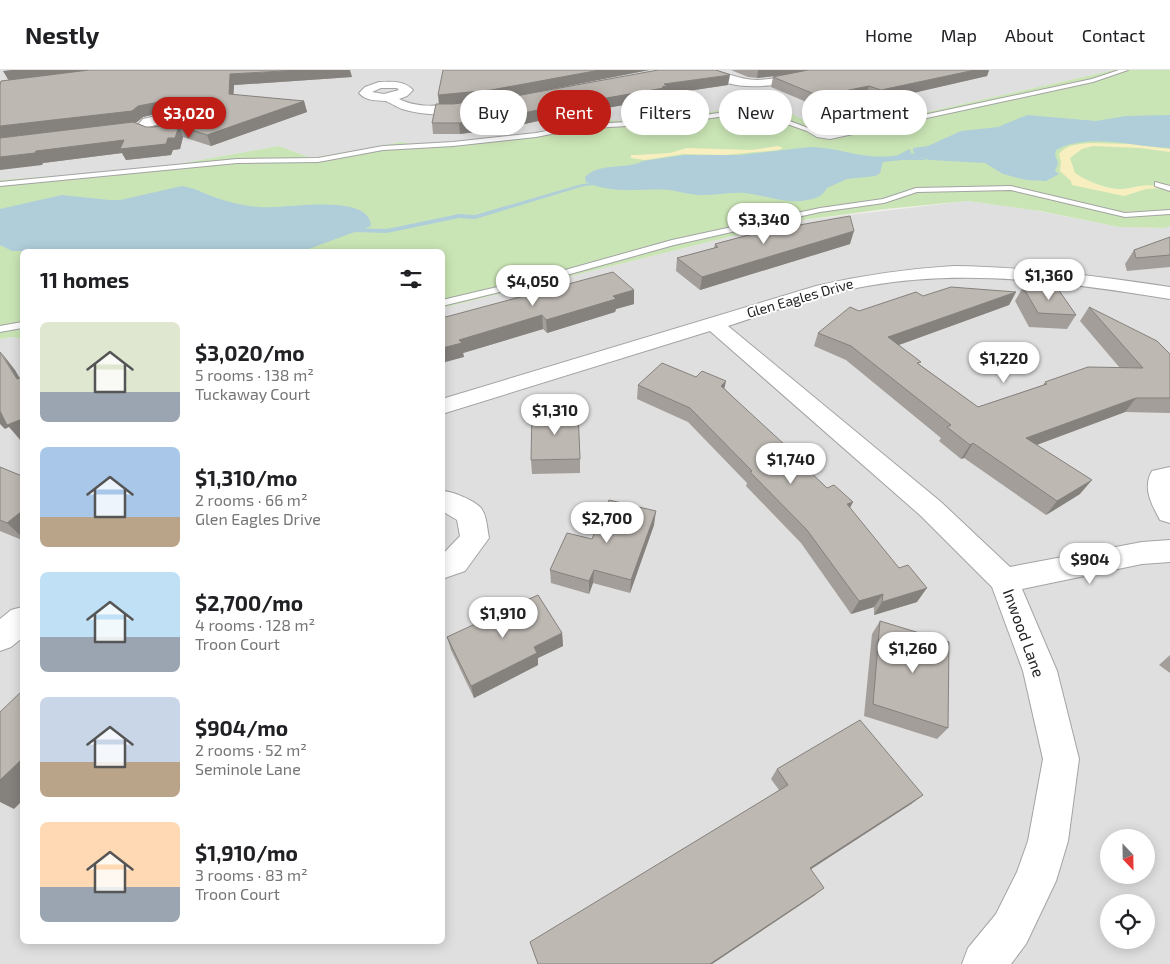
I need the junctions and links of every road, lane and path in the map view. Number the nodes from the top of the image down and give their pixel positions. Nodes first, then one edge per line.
1 (710, 70) edge
2 (832, 70) edge
3 (1125, 70) edge
4 (388, 97) dead end
5 (460, 108) edge
6 (0, 184) edge
7 (1158, 184) dead end
8 (1170, 189) edge
9 (1170, 212) edge
10 (1170, 293) edge
11 (445, 302) edge
12 (714, 324) junction
13 (20, 325) edge
14 (0, 329) edge
15 (445, 406) edge
16 (1170, 476) edge
17 (445, 501) edge
18 (1170, 513) edge
19 (1170, 551) edge
20 (445, 566) edge
21 (1004, 580) junction
22 (20, 622) edge
23 (0, 637) edge
24 (984, 964) edge

1 - 2 street
3 - 6 lane
4 - 5 street
7 - 8 lane
9 - 11 lane
10 - 12 street, Glen Eagles Drive
12 - 15 street, Glen Eagles Drive
12 - 21 street, Inwood Lane
13 - 14 lane
16 - 18 street
17 - 20 street
19 - 21 street
21 - 24 street, Inwood Lane
22 - 23 street

